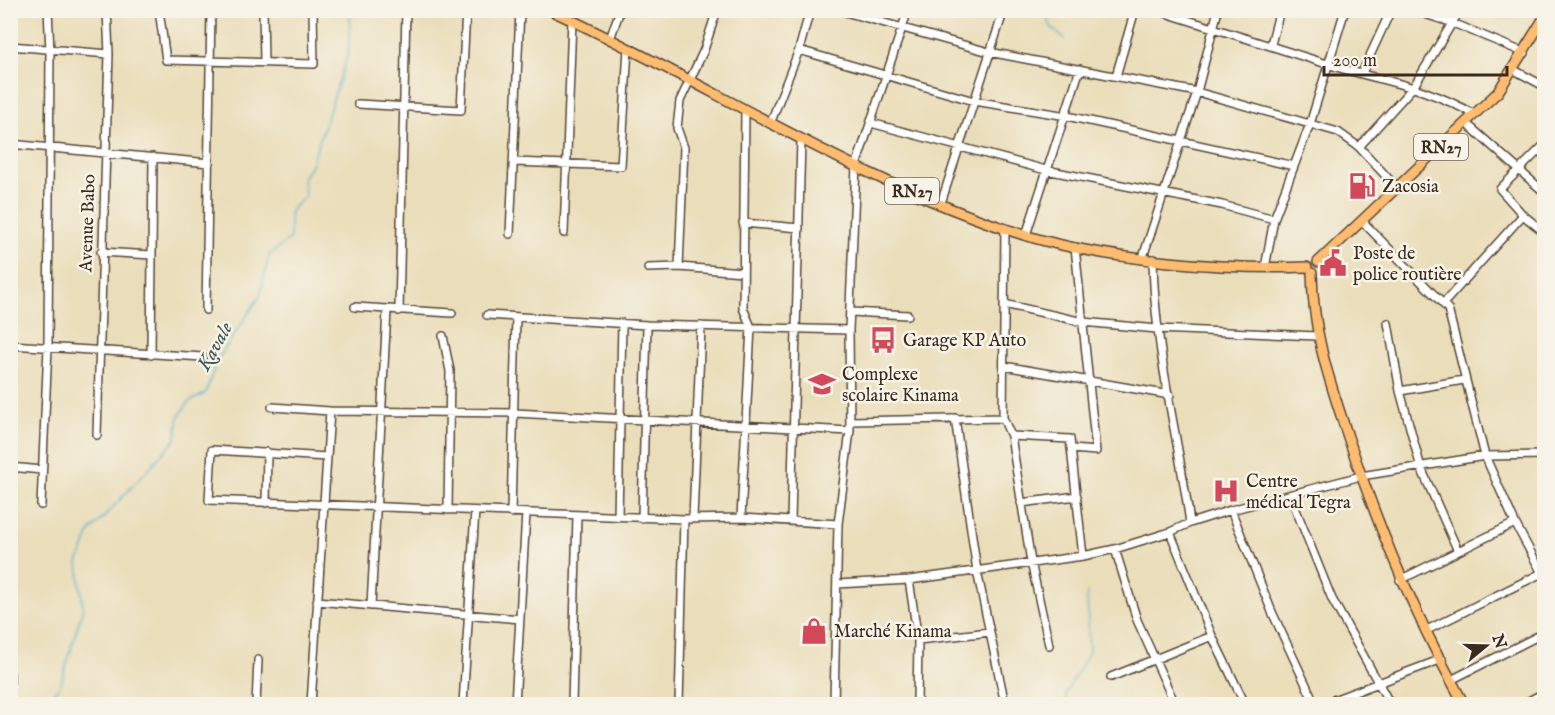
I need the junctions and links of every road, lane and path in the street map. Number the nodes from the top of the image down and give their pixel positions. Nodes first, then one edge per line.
1 (48, 10) edge
2 (107, 10) edge
3 (159, 10) edge
4 (211, 10) edge
5 (263, 10) edge
6 (313, 10) edge
7 (406, 10) edge
8 (466, 10) edge
9 (520, 10) edge
10 (550, 10) edge
11 (620, 10) edge
12 (717, 10) edge
13 (810, 10) edge
14 (838, 10) edge
15 (908, 10) edge
16 (1004, 10) edge
17 (1135, 10) edge
18 (1156, 10) edge
19 (1218, 10) edge
20 (1280, 10) edge
21 (1345, 10) edge
22 (1391, 10) edge
23 (1412, 10) edge
24 (1460, 10) edge
25 (572, 20) junction
26 (1453, 23) junction
27 (1544, 23) edge
28 (902, 28) junction
29 (1214, 28) junction
30 (610, 39) junction
31 (1270, 44) junction
32 (10, 46) edge
33 (627, 48) junction
34 (799, 50) junction
35 (50, 51) junction
36 (989, 52) junction
37 (1525, 53) junction
38 (109, 54) junction
39 (212, 62) junction
40 (264, 62) junction
41 (1329, 65) junction
42 (1080, 69) junction
43 (1514, 70) junction
44 (1362, 73) junction
45 (887, 76) junction
46 (1116, 76) junction
47 (689, 80) junction
48 (1414, 86) junction
49 (1545, 86) edge
50 (1197, 92) junction
51 (974, 101) junction
52 (358, 104) dead end
53 (404, 106) junction
54 (745, 111) junction
55 (1474, 115) junction
56 (1067, 116) junction
57 (871, 123) junction
58 (1466, 123) junction
59 (770, 124) junction
60 (1310, 124) junction
61 (801, 140) junction
62 (1180, 140) junction
63 (10, 144) edge
64 (1545, 145) edge
65 (49, 147) junction
66 (958, 147) junction
67 (1359, 147) junction
68 (104, 152) junction
69 (153, 157) junction
70 (514, 162) junction
71 (209, 163) junction
72 (566, 165) junction
73 (856, 166) junction
74 (1294, 166) junction
75 (1520, 168) junction
76 (1046, 170) junction
77 (1398, 189) junction
78 (1545, 192) edge
79 (1163, 194) junction
80 (941, 202) junction
81 (1523, 214) junction
82 (1274, 219) junction
83 (1362, 221) junction
84 (743, 223) junction
85 (799, 228) junction
86 (1005, 228) junction
87 (1545, 232) edge
88 (564, 233) dead end
89 (510, 234) dead end
90 (1026, 235) junction
91 (1075, 247) junction
92 (101, 252) junction
93 (152, 255) junction
94 (1143, 257) junction
95 (1154, 259) junction
96 (679, 267) junction
97 (648, 268) dead end
98 (1265, 268) junction
99 (1309, 270) junction
100 (743, 272) junction
101 (1004, 304) junction
102 (1443, 304) junction
103 (356, 307) dead end
104 (206, 310) dead end
105 (387, 310) junction
106 (399, 311) junction
107 (850, 312) junction
108 (452, 314) dead end
109 (487, 315) dead end
110 (908, 315) dead end
111 (516, 318) junction
112 (1083, 322) junction
113 (622, 323) junction
114 (1388, 323) dead end
115 (647, 325) junction
116 (701, 326) junction
117 (750, 327) junction
118 (796, 328) junction
119 (1157, 329) junction
120 (849, 330) junction
121 (443, 336) dead end
122 (1317, 336) junction
123 (10, 345) edge
124 (48, 347) junction
125 (99, 350) junction
126 (151, 355) junction
127 (203, 357) dead end
128 (1004, 366) junction
129 (1464, 380) junction
130 (1090, 383) junction
131 (1400, 391) junction
132 (1170, 395) junction
133 (272, 407) dead end
134 (330, 411) junction
135 (383, 412) junction
136 (450, 412) junction
137 (515, 413) junction
138 (955, 418) junction
139 (1004, 418) junction
140 (620, 419) junction
141 (646, 420) junction
142 (850, 421) junction
143 (698, 423) junction
144 (746, 425) junction
145 (793, 428) junction
146 (850, 431) junction
147 (97, 435) dead end
148 (1011, 436) junction
149 (1072, 449) junction
150 (267, 452) junction
151 (1545, 455) edge
152 (1485, 456) junction
153 (327, 457) junction
154 (10, 467) edge
155 (1421, 468) junction
156 (42, 470) junction
157 (1361, 476) junction
158 (1290, 495) junction
159 (1077, 496) junction
160 (266, 503) junction
161 (1021, 503) junction
162 (41, 505) dead end
163 (322, 505) junction
164 (378, 507) junction
165 (448, 510) junction
166 (1231, 510) junction
167 (475, 511) junction
168 (511, 513) junction
169 (526, 513) junction
170 (577, 515) junction
171 (618, 517) junction
172 (642, 518) junction
173 (693, 518) junction
174 (741, 518) junction
175 (684, 519) junction
176 (791, 521) junction
177 (1190, 523) junction
178 (1515, 523) junction
179 (838, 524) junction
180 (1170, 532) junction
181 (1115, 549) junction
182 (1458, 551) junction
183 (1083, 556) junction
184 (1031, 562) junction
185 (977, 571) junction
186 (1544, 574) edge
187 (909, 580) junction
188 (1400, 580) junction
189 (837, 584) junction
190 (317, 601) junction
191 (371, 606) junction
192 (470, 616) junction
193 (520, 619) junction
194 (1427, 630) junction
195 (990, 632) junction
196 (1545, 633) edge
197 (1212, 636) junction
198 (918, 640) junction
199 (1049, 645) dead end
200 (1442, 659) junction
201 (258, 660) dead end
202 (1155, 661) junction
203 (10, 674) edge
204 (1111, 677) dead end
205 (1450, 680) junction
206 (10, 682) edge
207 (1380, 683) junction
208 (1545, 693) edge
209 (256, 705) edge
210 (311, 705) edge
211 (462, 705) edge
212 (515, 705) edge
213 (572, 705) edge
214 (678, 705) edge
215 (834, 705) edge
216 (917, 705) edge
217 (1005, 705) edge
218 (1175, 705) edge
219 (1245, 705) edge
220 (1315, 705) edge
221 (1323, 705) edge
222 (1390, 705) edge
223 (1464, 705) edge
224 (1523, 705) edge

1 - 35 street
2 - 38 street, Avenue Babo
3 - 39 street
4 - 39 street
5 - 40 street
6 - 40 street
7 - 53 street
8 - 53 street
9 - 70 street
10 - 25 main road, RN27
11 - 30 street
12 - 47 street
13 - 34 street
14 - 28 street
15 - 28 street
16 - 36 street
17 - 46 street
18 - 29 street
19 - 29 street
20 - 31 street
21 - 41 street
22 - 44 street
23 - 26 street
24 - 26 street
25 - 30 main road, RN27
25 - 72 street
26 - 37 street
26 - 48 street
27 - 37 main road, RN27
28 - 36 street
28 - 45 street
29 - 31 street
29 - 50 street
30 - 33 main road, RN27
31 - 41 street
32 - 35 street
33 - 47 main road, RN27
33 - 72 street
34 - 45 street
34 - 59 street
35 - 38 street
35 - 65 street
36 - 42 street
36 - 51 street
37 - 43 main road, RN27
38 - 68 street, Avenue Babo
39 - 40 street
39 - 71 street
41 - 44 street
41 - 60 street
42 - 46 street
42 - 56 street
43 - 49 street
43 - 55 main road, RN27
44 - 48 street
45 - 51 street
45 - 57 street
46 - 50 street
47 - 54 main road, RN27
47 - 96 street
48 - 55 street
48 - 67 street
50 - 60 street
50 - 62 street
51 - 56 street
51 - 66 street
52 - 53 street
53 - 106 street
54 - 59 main road, RN27
54 - 84 street
55 - 58 main road, RN27
56 - 62 street
56 - 76 street
57 - 66 street
57 - 73 street
58 - 75 street
58 - 77 main road, RN27
59 - 61 main road, RN27
60 - 67 street
60 - 74 street
61 - 73 main road, RN27
61 - 85 street
62 - 74 street
62 - 79 street
63 - 65 street
64 - 75 street
65 - 68 street
65 - 124 street
66 - 76 street
66 - 80 street
67 - 77 street
68 - 69 street
68 - 92 street, Avenue Babo
69 - 71 street
69 - 93 street
70 - 72 street
70 - 89 street
71 - 104 street
72 - 88 street
73 - 80 main road, RN27
73 - 107 street
74 - 82 street
75 - 78 street
75 - 81 street
76 - 79 street
76 - 90 street
77 - 83 main road, RN27
79 - 82 street
79 - 94 street
80 - 86 main road, RN27
81 - 87 street
81 - 102 street
82 - 98 street
83 - 99 main road, RN27
83 - 102 street
84 - 85 street
84 - 100 street
85 - 118 street
86 - 90 main road, RN27
86 - 101 street
90 - 91 main road, RN27
91 - 94 main road, RN27
91 - 112 street
92 - 93 street
92 - 125 street, Avenue Babo
93 - 126 street
94 - 95 main road, RN27
95 - 98 main road, RN27
95 - 119 street
96 - 97 street
96 - 100 street
98 - 99 main road, RN27
99 - 122 main road
100 - 117 street
101 - 112 street
101 - 128 street
102 - 129 street
103 - 105 street
105 - 106 street
105 - 135 street
106 - 108 street
107 - 110 street
107 - 120 street
109 - 111 street
111 - 113 street
111 - 137 street
112 - 119 street
112 - 130 street
113 - 115 street
113 - 140 street
114 - 131 street
115 - 116 street
115 - 141 street
116 - 117 street
116 - 143 street
117 - 118 street
117 - 144 street
118 - 120 street
118 - 145 street
119 - 122 street
119 - 132 street
120 - 142 street
121 - 136 street
122 - 157 main road
123 - 124 street
124 - 125 street
124 - 156 street
125 - 126 street
125 - 147 street, Avenue Babo
126 - 127 street
128 - 130 street
128 - 139 street
129 - 131 street
129 - 152 street
130 - 132 street
130 - 149 street
131 - 155 street
132 - 177 street
133 - 134 street
134 - 135 street
134 - 153 street
135 - 136 street
135 - 164 street
136 - 137 street
136 - 165 street
137 - 140 street
137 - 168 street
138 - 139 street
138 - 142 street
138 - 185 street
139 - 148 street
140 - 141 street
140 - 171 street
141 - 143 street
141 - 172 street
142 - 146 street
143 - 144 street
143 - 173 street
144 - 145 street
144 - 174 street
145 - 146 street
145 - 176 street
146 - 179 street
148 - 149 street
148 - 161 street
149 - 159 street
150 - 153 street
150 - 160 street
150 - 160 street
151 - 152 street
152 - 155 street
152 - 178 street
153 - 163 street
154 - 156 street
155 - 157 street
155 - 182 street
156 - 162 street
157 - 158 street
157 - 188 main road
158 - 166 street
158 - 207 street
159 - 161 street
159 - 183 street
160 - 163 street
161 - 184 street
163 - 164 street
163 - 190 street
164 - 165 street
164 - 191 street
165 - 167 street
166 - 177 street
166 - 220 street
167 - 168 street
167 - 192 street
168 - 169 street
169 - 170 street
169 - 193 street
170 - 171 street
170 - 213 street
171 - 172 street
172 - 175 street
173 - 174 street
173 - 175 street
174 - 176 street
175 - 214 street
176 - 179 street
177 - 180 street
178 - 182 street
178 - 186 street
179 - 189 street
180 - 181 street
180 - 197 street
181 - 183 street
181 - 202 street
182 - 188 street
183 - 184 street
184 - 185 street
184 - 199 street
185 - 187 street
185 - 195 street
186 - 194 street
187 - 189 street
187 - 198 street
188 - 194 main road
189 - 215 street
190 - 191 street
190 - 210 street
191 - 192 street
192 - 193 street
192 - 211 street
193 - 212 street
194 - 200 main road
195 - 198 street
195 - 217 street
196 - 205 street
197 - 202 street
197 - 219 street
198 - 216 street
200 - 205 main road
200 - 207 street
201 - 209 street
202 - 204 street
202 - 218 street
203 - 206 street
205 - 223 main road
207 - 221 street
207 - 222 street
208 - 224 street

